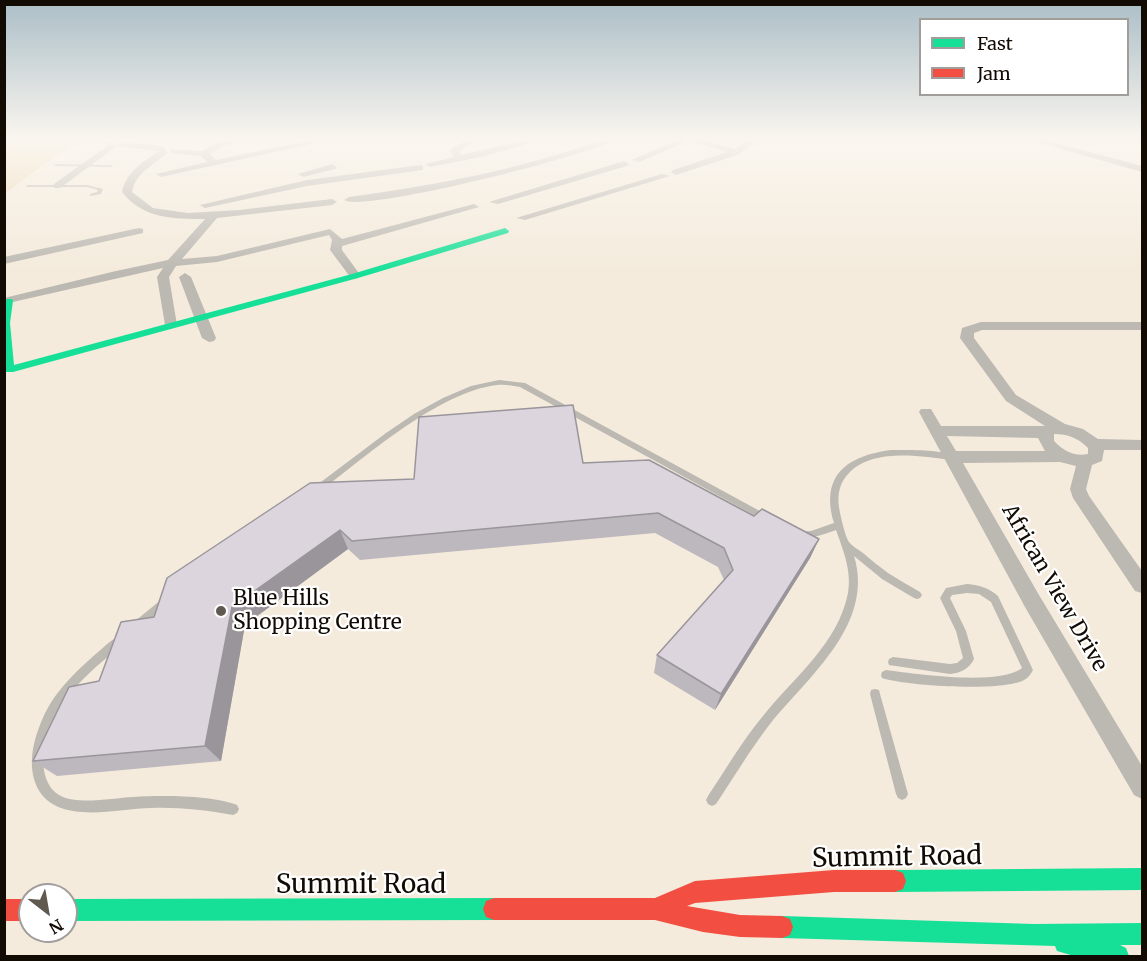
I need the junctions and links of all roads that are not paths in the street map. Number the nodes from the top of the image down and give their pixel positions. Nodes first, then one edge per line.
1 (61, 183) edge
2 (130, 183) edge
3 (286, 183) edge
4 (339, 183) edge
5 (411, 183) edge
6 (530, 183) edge
7 (586, 183) edge
8 (625, 183) edge
9 (28, 186) dead end
10 (57, 186) junction
11 (540, 189) junction
12 (566, 193) junction
13 (92, 195) dead end
14 (340, 200) junction
15 (494, 202) dead end
16 (205, 205) dead end
17 (474, 207) dead end
18 (214, 214) junction
19 (520, 218) dead end
20 (139, 231) dead end
21 (505, 231) dead end
22 (336, 244) junction
23 (4, 261) edge
24 (172, 263) junction
25 (355, 276) junction
26 (185, 277) dead end
27 (6, 302) edge
28 (200, 316) junction
29 (171, 325) junction
30 (1143, 326) edge
31 (209, 338) dead end
32 (7, 370) edge
33 (926, 412) dead end
34 (937, 430) junction
35 (1054, 431) junction
36 (992, 432) junction
37 (1094, 444) junction
38 (1143, 445) edge
39 (1008, 456) junction
40 (1064, 456) junction
41 (951, 457) junction
42 (1085, 461) junction
43 (308, 496) edge
44 (773, 522) edge
45 (840, 525) junction
46 (792, 531) edge
47 (848, 546) junction
48 (1143, 585) edge
49 (174, 595) edge
50 (916, 596) dead end
51 (133, 629) edge
52 (125, 636) edge
53 (893, 662) dead end
54 (886, 675) dead end
55 (875, 694) dead end
56 (1143, 787) edge
57 (902, 794) dead end
58 (712, 800) dead end
59 (232, 809) dead end
60 (1143, 879) edge
61 (655, 909) junction
62 (78, 910) edge
63 (1143, 934) edge
64 (1034, 935) junction
65 (1118, 957) edge

1 - 10 street
2 - 18 street
3 - 16 street
4 - 14 street
5 - 14 street
6 - 11 street
7 - 12 street
8 - 12 street
9 - 10 lane
10 - 13 lane
11 - 12 street
11 - 15 street
12 - 19 street
14 - 18 street
17 - 22 street
18 - 24 street
20 - 23 street
21 - 25 main road
22 - 24 street
22 - 25 street
24 - 27 street
24 - 29 street
25 - 28 main road
26 - 28 street
27 - 32 main road
28 - 29 main road
28 - 31 street
29 - 32 main road
30 - 35 street
33 - 34 street, African View Drive
34 - 36 street
34 - 41 street, African View Drive
35 - 36 street
35 - 37 street
35 - 40 street
36 - 39 street
37 - 38 street
37 - 42 street
39 - 40 street
39 - 41 street
40 - 42 street
41 - 45 lane
41 - 56 street, African View Drive
42 - 48 street
43 - 44 lane
45 - 46 lane
45 - 47 lane
47 - 50 lane
47 - 58 lane
49 - 51 lane
52 - 59 lane
53 - 54 lane
55 - 57 lane
60 - 61 main road, Summit Road
61 - 62 main road, Summit Road
61 - 64 main road, Summit Road
63 - 64 main road, Summit Road
64 - 65 main road

